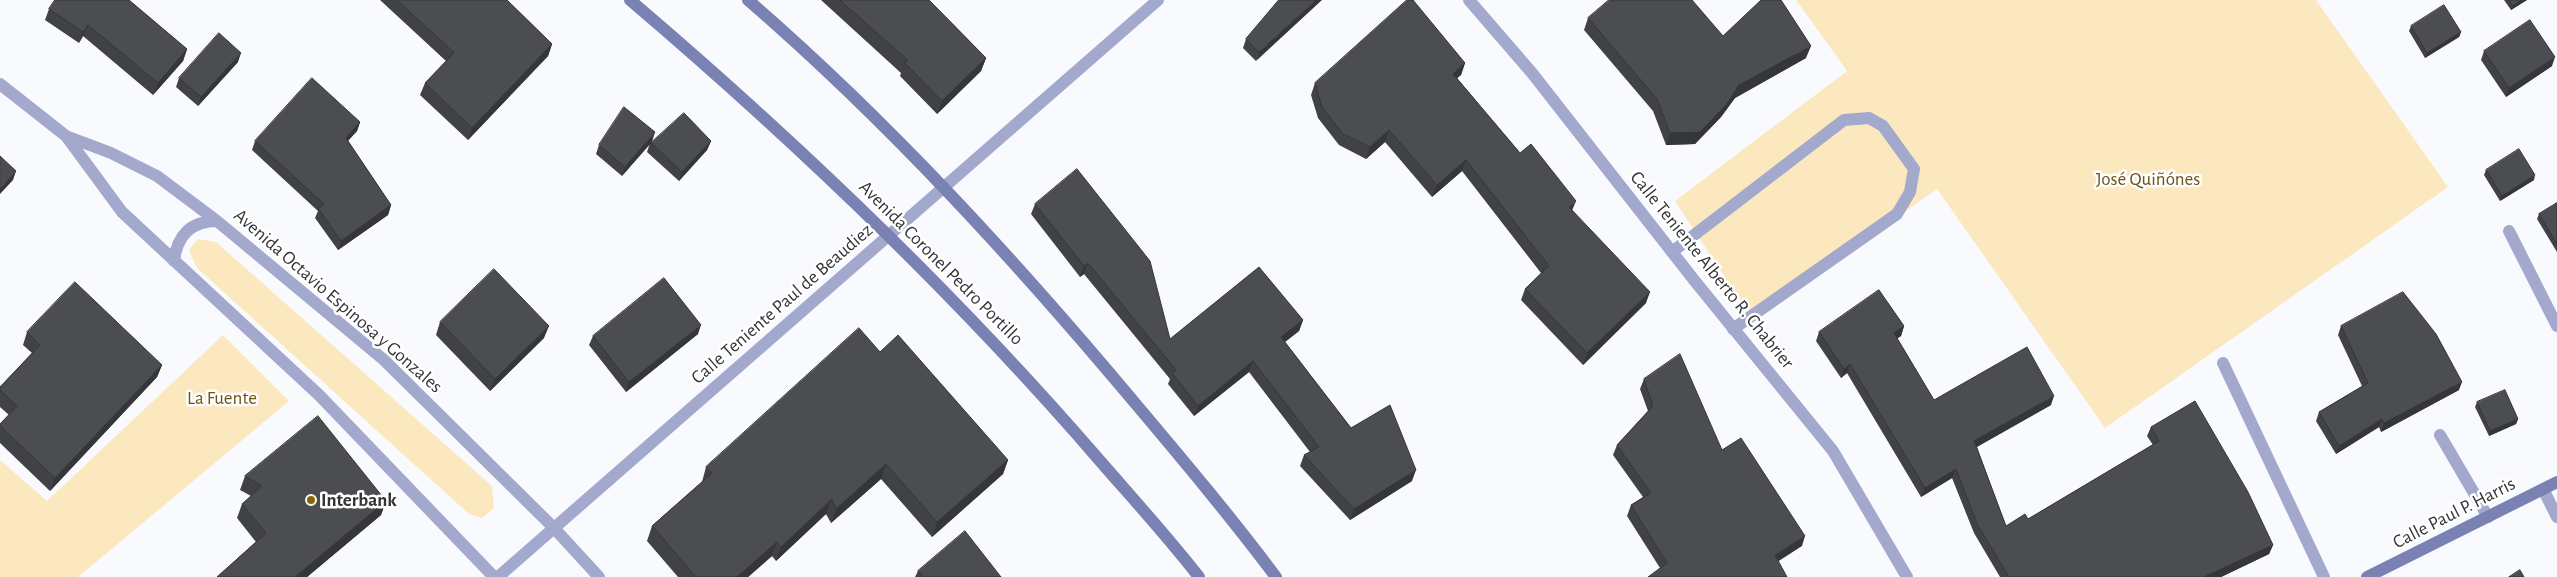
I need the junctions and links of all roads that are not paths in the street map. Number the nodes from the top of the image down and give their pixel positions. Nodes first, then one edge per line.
1 (630, 0) edge
2 (748, 0) edge
3 (1158, 0) edge
4 (1469, 0) edge
5 (0, 84) edge
6 (66, 136) junction
7 (945, 187) junction
8 (217, 221) junction
9 (2509, 231) dead end
10 (890, 235) junction
11 (1672, 252) junction
12 (174, 261) junction
13 (2557, 326) edge
14 (1734, 329) junction
15 (2223, 363) dead end
16 (2440, 435) dead end
17 (2557, 482) edge
18 (2542, 489) junction
19 (2488, 517) junction
20 (2557, 517) edge
21 (554, 528) junction
22 (494, 577) edge
23 (498, 577) edge
24 (599, 577) edge
25 (1198, 577) edge
26 (1276, 577) edge
27 (1907, 577) edge
28 (2324, 577) edge
29 (2367, 577) edge

1 - 10 main road, Avenida Coronel Pedro Portillo
2 - 7 main road
3 - 7 street, Calle Teniente Paul de Beaudiez
4 - 11 street, Calle Teniente Alberto R. Chabrier
5 - 6 street, Avenida Octavio Espinosa y Gonzales
6 - 8 street, Avenida Octavio Espinosa y Gonzales
6 - 12 street, Avenida Octavio Espinosa y Gonzales
7 - 10 street, Calle Teniente Paul de Beaudiez
7 - 26 main road
8 - 12 street
8 - 21 street, Avenida Octavio Espinosa y Gonzales
9 - 13 street
10 - 21 street, Calle Teniente Paul de Beaudiez
10 - 25 main road, Avenida Coronel Pedro Portillo
11 - 14 street, Calle Teniente Alberto R. Chabrier
11 - 14 street
12 - 22 street, Avenida Octavio Espinosa y Gonzales
14 - 27 street, Calle Teniente Alberto R. Chabrier
15 - 28 street
16 - 19 street
17 - 18 main road, Calle Paul P. Harris
18 - 19 main road, Calle Paul P. Harris
18 - 20 street
19 - 29 main road, Calle Paul P. Harris
21 - 23 street, Calle Teniente Paul de Beaudiez
21 - 24 street, Avenida Octavio Espinosa y Gonzales

